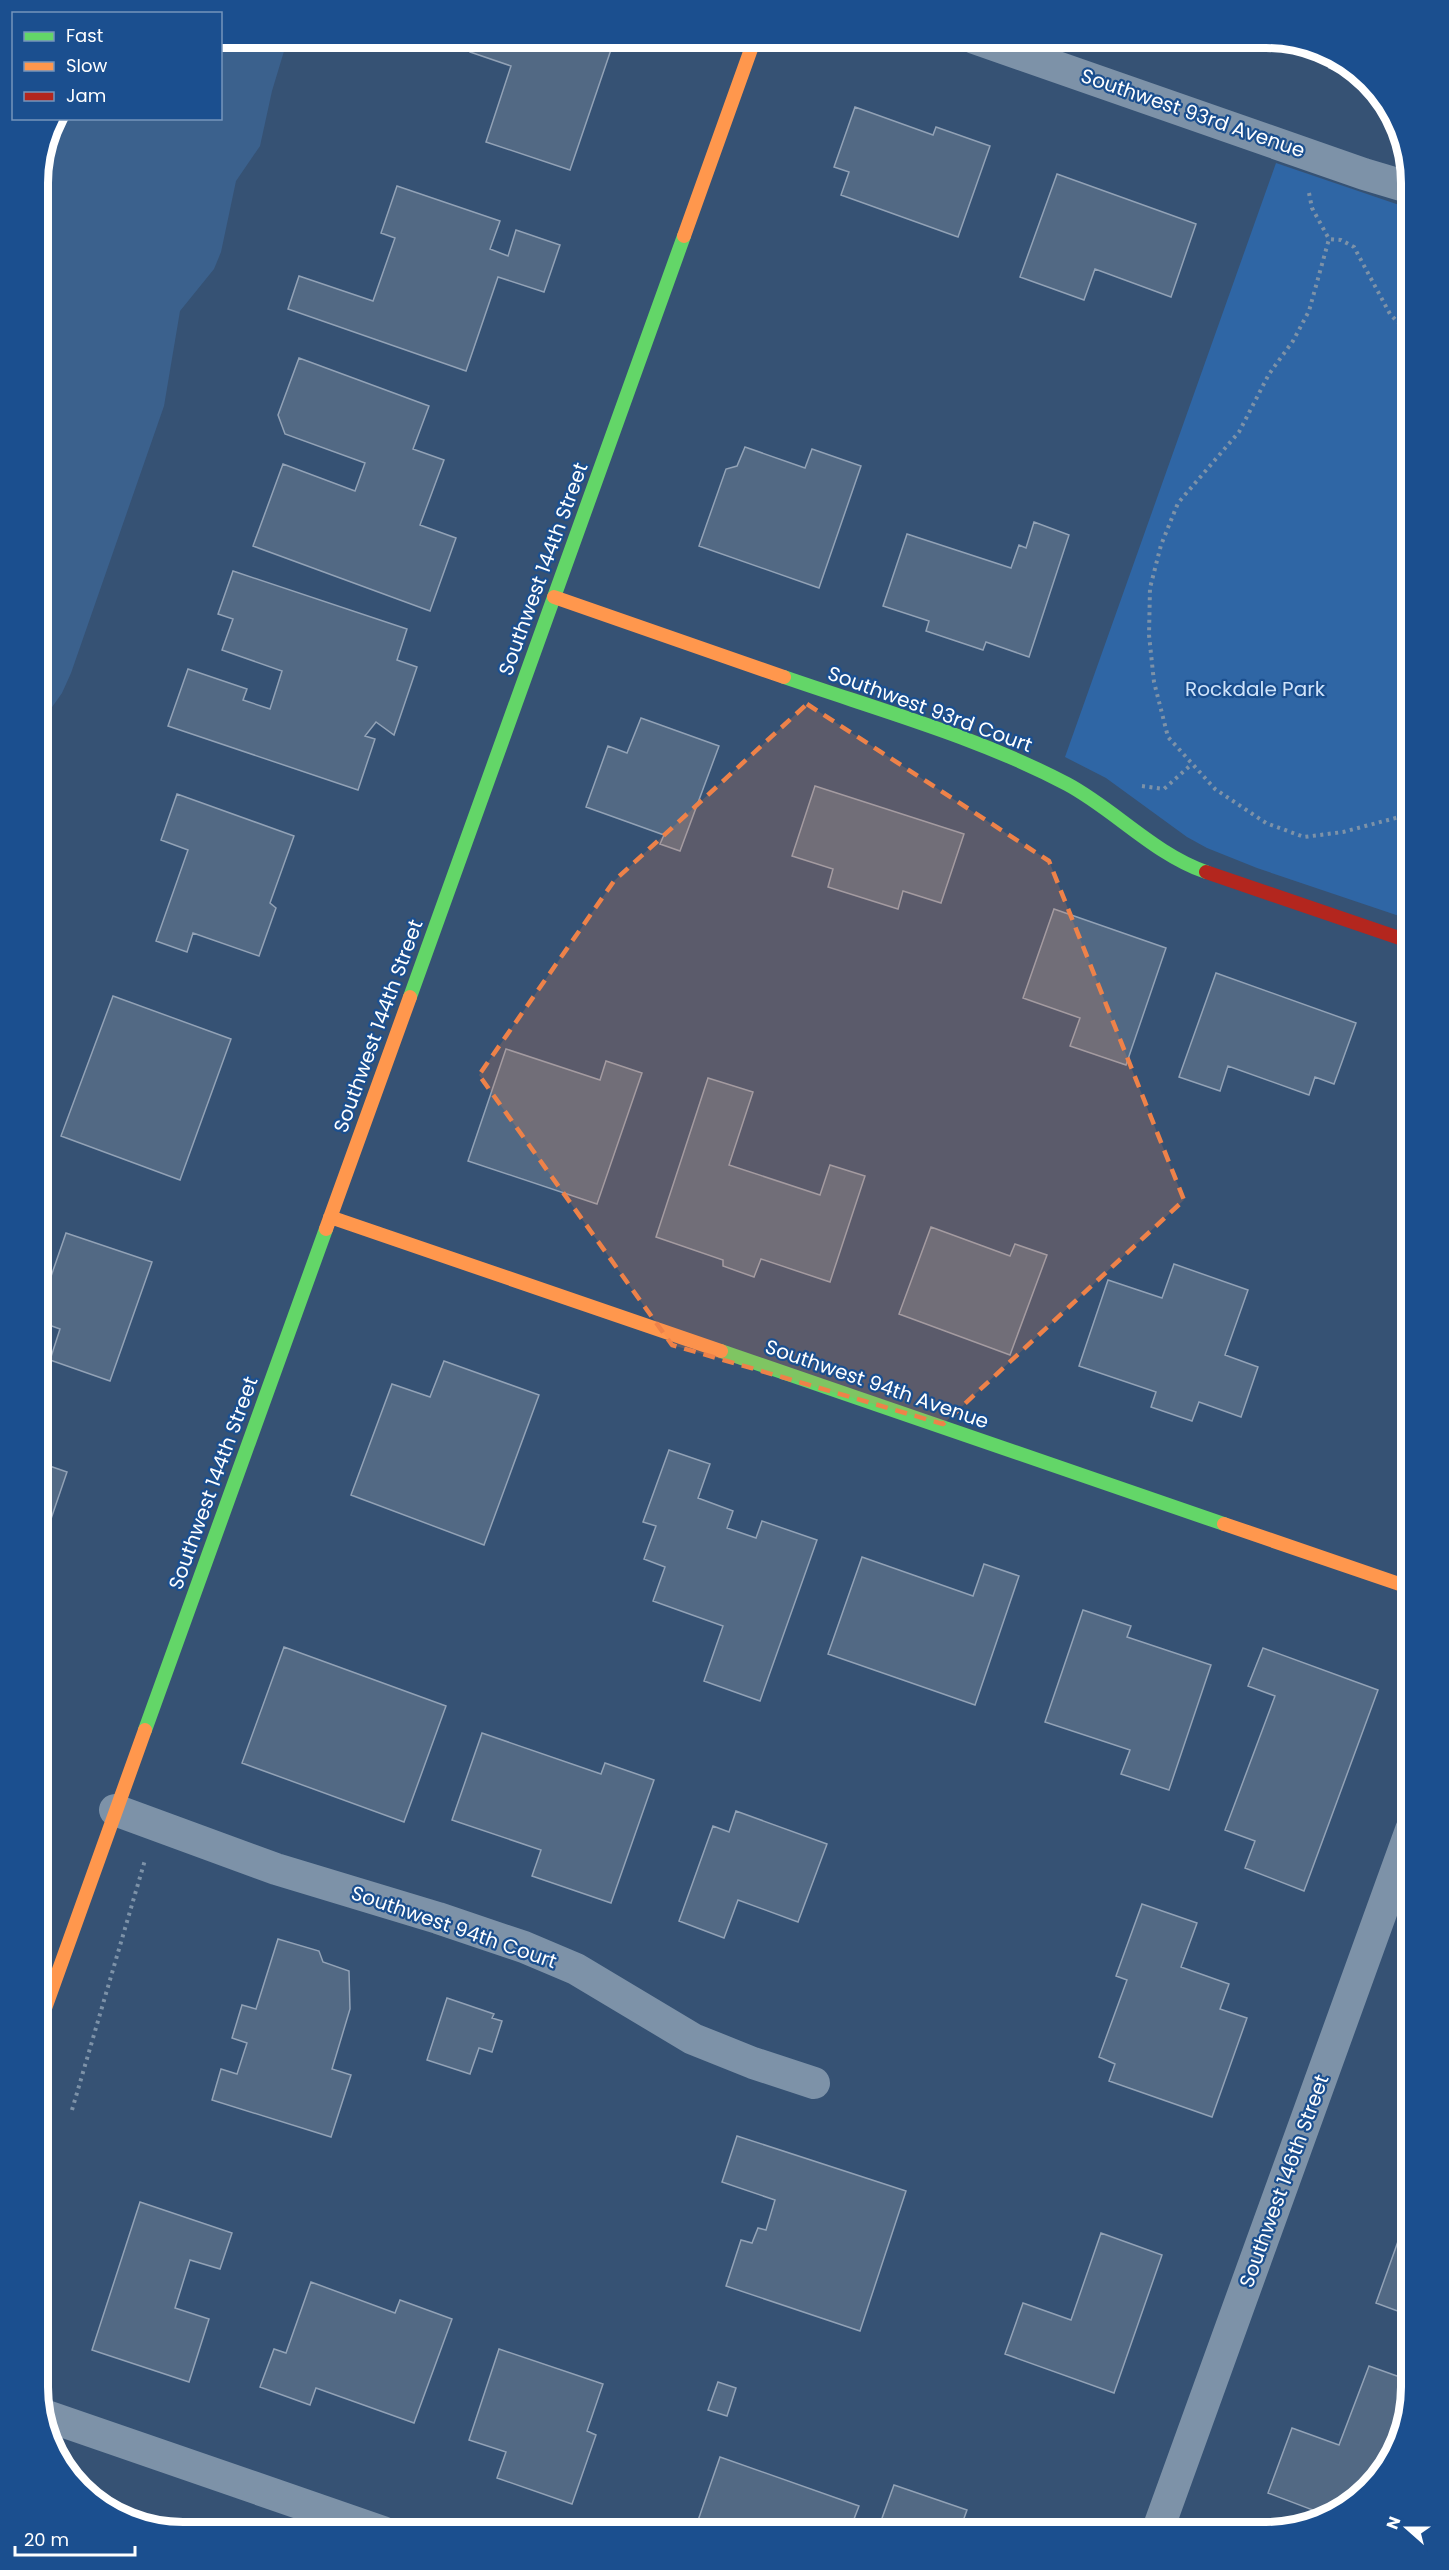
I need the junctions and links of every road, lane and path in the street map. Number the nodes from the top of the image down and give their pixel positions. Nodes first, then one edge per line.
1 (751, 48) edge
2 (1003, 48) edge
3 (1308, 185) dead end
4 (1401, 185) edge
5 (1329, 239) junction
6 (1401, 325) edge
7 (554, 597) junction
8 (1192, 764) junction
9 (1138, 785) dead end
10 (1401, 816) edge
11 (1401, 938) edge
12 (330, 1217) junction
13 (1401, 1584) edge
14 (115, 1810) junction
15 (147, 1854) dead end
16 (1401, 1860) edge
17 (48, 2000) edge
18 (814, 2083) dead end
19 (72, 2110) dead end
20 (52, 2418) edge
21 (354, 2522) edge
22 (1161, 2522) edge

1 - 7 street, Southwest 144th Street
2 - 4 street, Southwest 93rd Avenue
3 - 5 path
5 - 6 path
5 - 8 path
7 - 11 street, Southwest 93rd Court
7 - 12 street, Southwest 144th Street
8 - 9 path
8 - 10 path
12 - 13 street, Southwest 94th Avenue
12 - 14 street, Southwest 144th Street
14 - 17 street, Southwest 144th Street
14 - 18 street, Southwest 94th Court
15 - 19 path
16 - 22 street, Southwest 146th Street
20 - 21 street

